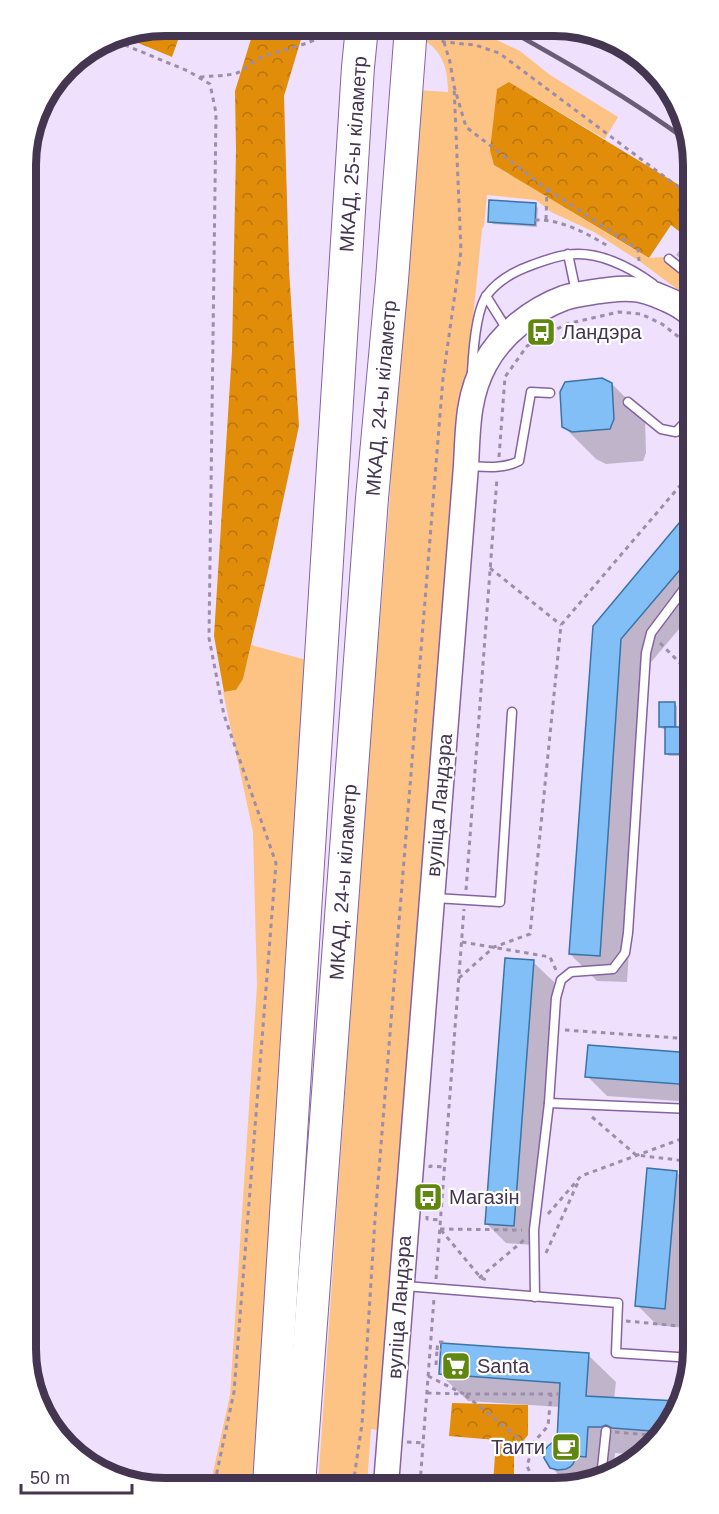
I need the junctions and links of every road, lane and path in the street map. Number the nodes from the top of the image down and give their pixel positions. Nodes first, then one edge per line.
1 (322, 36) edge
2 (361, 36) edge
3 (417, 36) edge
4 (432, 36) edge
5 (444, 42) junction
6 (122, 44) edge
7 (197, 77) junction
8 (454, 86) junction
9 (547, 189) junction
10 (683, 191) edge
11 (535, 220) dead end
12 (546, 220) junction
13 (609, 247) dead end
14 (568, 254) junction
15 (669, 259) dead end
16 (633, 260) dead end
17 (683, 270) edge
18 (345, 281) joint
19 (577, 295) junction
20 (486, 296) junction
21 (683, 303) edge
22 (683, 305) edge
23 (508, 332) junction
24 (683, 340) edge
25 (550, 393) dead end
26 (628, 402) dead end
27 (469, 408) junction
28 (683, 424) edge
29 (466, 466) junction
30 (498, 467) junction
31 (683, 482) edge
32 (490, 568) junction
33 (683, 590) edge
34 (561, 625) junction
35 (651, 633) junction
36 (683, 666) edge
37 (512, 712) dead end
38 (432, 897) junction
39 (465, 900) junction
40 (462, 942) junction
41 (494, 947) junction
42 (459, 978) junction
43 (561, 980) junction
44 (555, 1030) junction
45 (683, 1038) edge
46 (549, 1103) junction
47 (577, 1104) junction
48 (683, 1109) edge
49 (683, 1138) edge
50 (636, 1155) junction
51 (683, 1161) edge
52 (444, 1167) junction
53 (429, 1176) dead end
54 (581, 1176) junction
55 (427, 1208) dead end
56 (440, 1220) junction
57 (440, 1229) junction
58 (534, 1230) junction
59 (481, 1278) junction
60 (534, 1280) junction
61 (491, 1282) dead end
62 (401, 1286) junction
63 (435, 1289) junction
64 (454, 1290) junction
65 (534, 1297) junction
66 (618, 1321) junction
67 (683, 1326) edge
68 (445, 1342) dead end
69 (683, 1357) edge
70 (429, 1365) junction
71 (428, 1376) junction
72 (427, 1393) junction
73 (464, 1394) junction
74 (551, 1394) junction
75 (559, 1394) dead end
76 (549, 1414) junction
77 (554, 1415) dead end
78 (606, 1431) joint
79 (649, 1435) edge
80 (532, 1449) junction
81 (602, 1468) edge
82 (216, 1478) edge
83 (269, 1478) edge
84 (300, 1478) edge
85 (354, 1478) edge
86 (387, 1478) edge
87 (421, 1478) edge
88 (533, 1478) edge

1 - 7 path
2 - 18 highway, МКАД, 25-ы кіламетр
3 - 84 highway, МКАД, 24-ы кіламетр
4 - 5 path
5 - 8 path
5 - 10 path
6 - 7 path
7 - 82 path
8 - 9 path
8 - 85 path
9 - 12 path
9 - 16 path
11 - 12 path
12 - 13 path
14 - 19 lane
14 - 20 lane
14 - 21 lane
15 - 17 lane
18 - 83 highway, МКАД, 24-ы кіламетр
19 - 22 street, вуліца Ландэра
19 - 23 street, вуліца Ландэра
20 - 23 lane
20 - 27 lane
23 - 27 street, вуліца Ландэра
24 - 30 path
25 - 30 lane
26 - 28 lane
27 - 29 street, вуліца Ландэра
29 - 30 lane
29 - 38 street, вуліца Ландэра
30 - 32 path
31 - 34 path
32 - 34 path
32 - 39 path
33 - 35 lane
34 - 41 path
35 - 36 path
35 - 43 lane
37 - 39 lane
38 - 39 lane
38 - 62 street, вуліца Ландэра
39 - 40 path
40 - 41 path
40 - 42 path
41 - 42 path
41 - 43 path
42 - 52 path
43 - 44 lane
44 - 45 path
44 - 46 lane
46 - 47 lane
46 - 58 lane
47 - 48 lane
47 - 50 path
49 - 50 path
50 - 51 path
50 - 54 path
52 - 53 path
52 - 56 path
54 - 58 path
54 - 60 path
55 - 56 path
56 - 57 path
57 - 58 path
57 - 59 path
57 - 63 path
58 - 59 path
58 - 60 lane
59 - 61 path
59 - 64 path
60 - 65 lane
62 - 63 lane
62 - 86 street, вуліца Ландэра
63 - 64 lane
63 - 70 path
64 - 65 lane
65 - 66 lane
66 - 67 path
66 - 69 lane
68 - 70 path
70 - 71 path
71 - 72 path
71 - 73 path
72 - 73 path
72 - 87 path
73 - 74 path
73 - 80 path
74 - 75 path
74 - 76 path
76 - 77 path
76 - 80 path
78 - 79 path
78 - 81 lane
80 - 88 path

